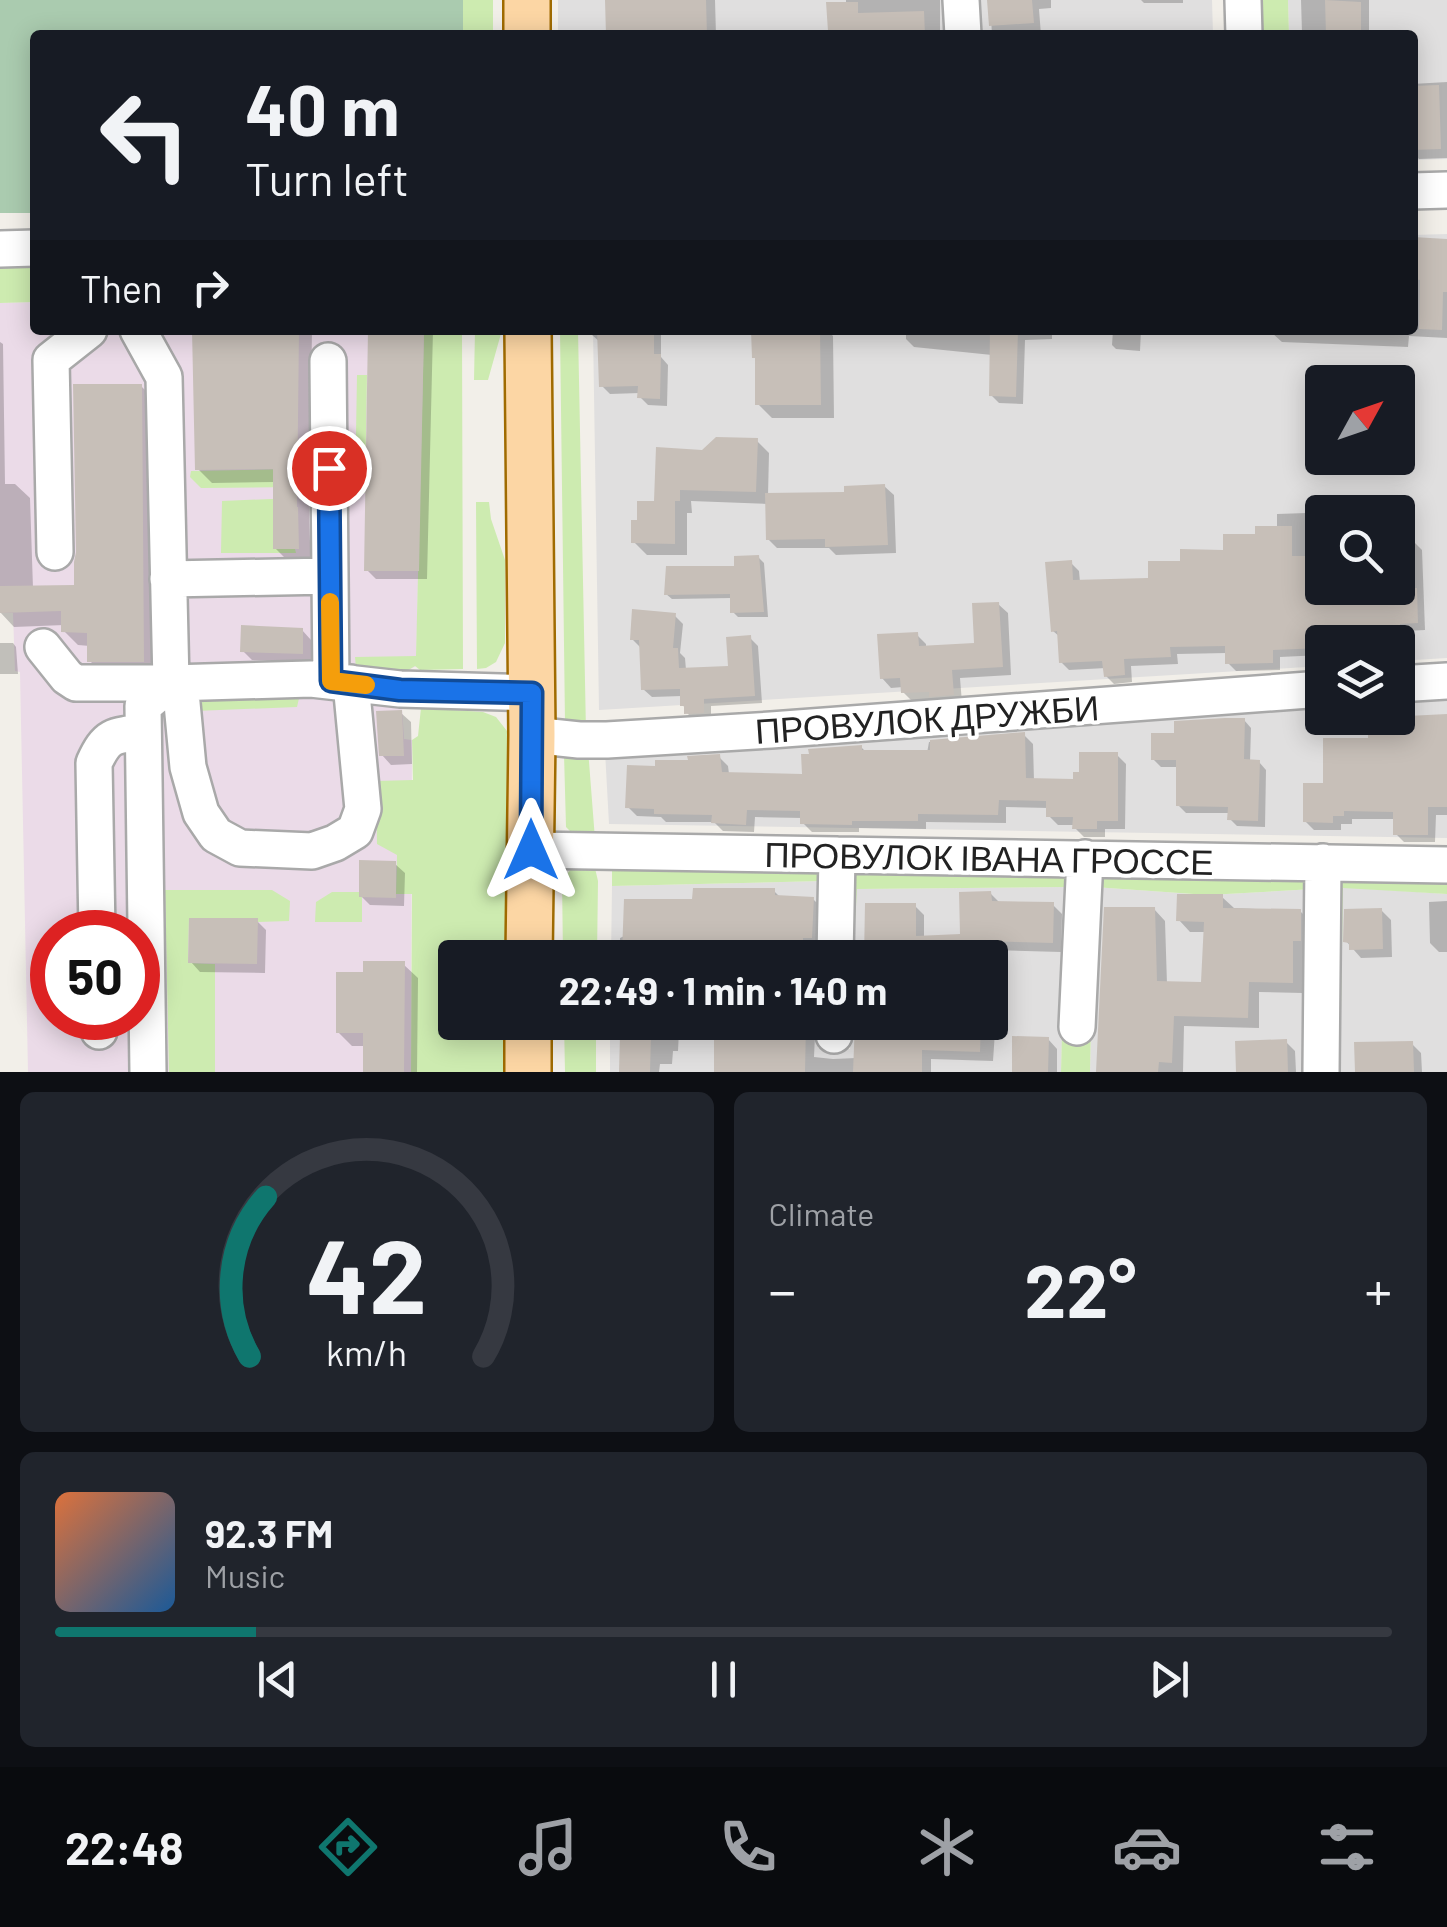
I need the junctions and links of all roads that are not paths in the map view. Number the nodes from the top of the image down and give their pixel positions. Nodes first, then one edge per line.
1 (526, 0) edge
2 (962, 0) edge
3 (1243, 0) edge
4 (527, 30) edge
5 (963, 30) edge
6 (1244, 30) edge
7 (1447, 190) edge
8 (1418, 191) edge
9 (30, 248) edge
10 (0, 249) edge
11 (83, 335) edge
12 (141, 335) edge
13 (528, 335) edge
14 (328, 361) dead end
15 (55, 552) dead end
16 (330, 576) junction
17 (168, 579) junction
18 (43, 647) dead end
19 (1447, 681) edge
20 (175, 682) junction
21 (341, 682) junction
22 (1415, 683) edge
23 (1305, 690) edge
24 (532, 714) junction
25 (143, 733) junction
26 (531, 850) junction
27 (837, 855) junction
28 (1085, 858) junction
29 (1323, 862) junction
30 (1447, 865) edge
31 (97, 910) edge
32 (529, 940) edge
33 (836, 940) edge
34 (1077, 1027) dead end
35 (528, 1040) edge
36 (148, 1072) edge
37 (528, 1072) edge
38 (1321, 1072) edge

1 - 4 main road
2 - 5 street
3 - 6 street
7 - 8 street
9 - 10 street
11 - 15 street
12 - 17 street
13 - 24 main road
14 - 16 street
16 - 17 street
16 - 21 street
17 - 20 street
18 - 20 street
19 - 22 street
20 - 21 street
20 - 21 street
20 - 25 street
21 - 24 street, ПРОВУЛОК ДРУЖБИ
23 - 24 street, ПРОВУЛОК ДРУЖБИ
24 - 26 main road
25 - 31 street
25 - 36 street
26 - 27 street, ПРОВУЛОК ІВАНА ГРОССЕ
26 - 32 main road
27 - 28 street, ПРОВУЛОК ІВАНА ГРОССЕ
27 - 33 street
28 - 29 street, ПРОВУЛОК ІВАНА ГРОССЕ
28 - 34 street
29 - 30 street, ПРОВУЛОК ІВАНА ГРОССЕ
29 - 38 street
35 - 37 main road

